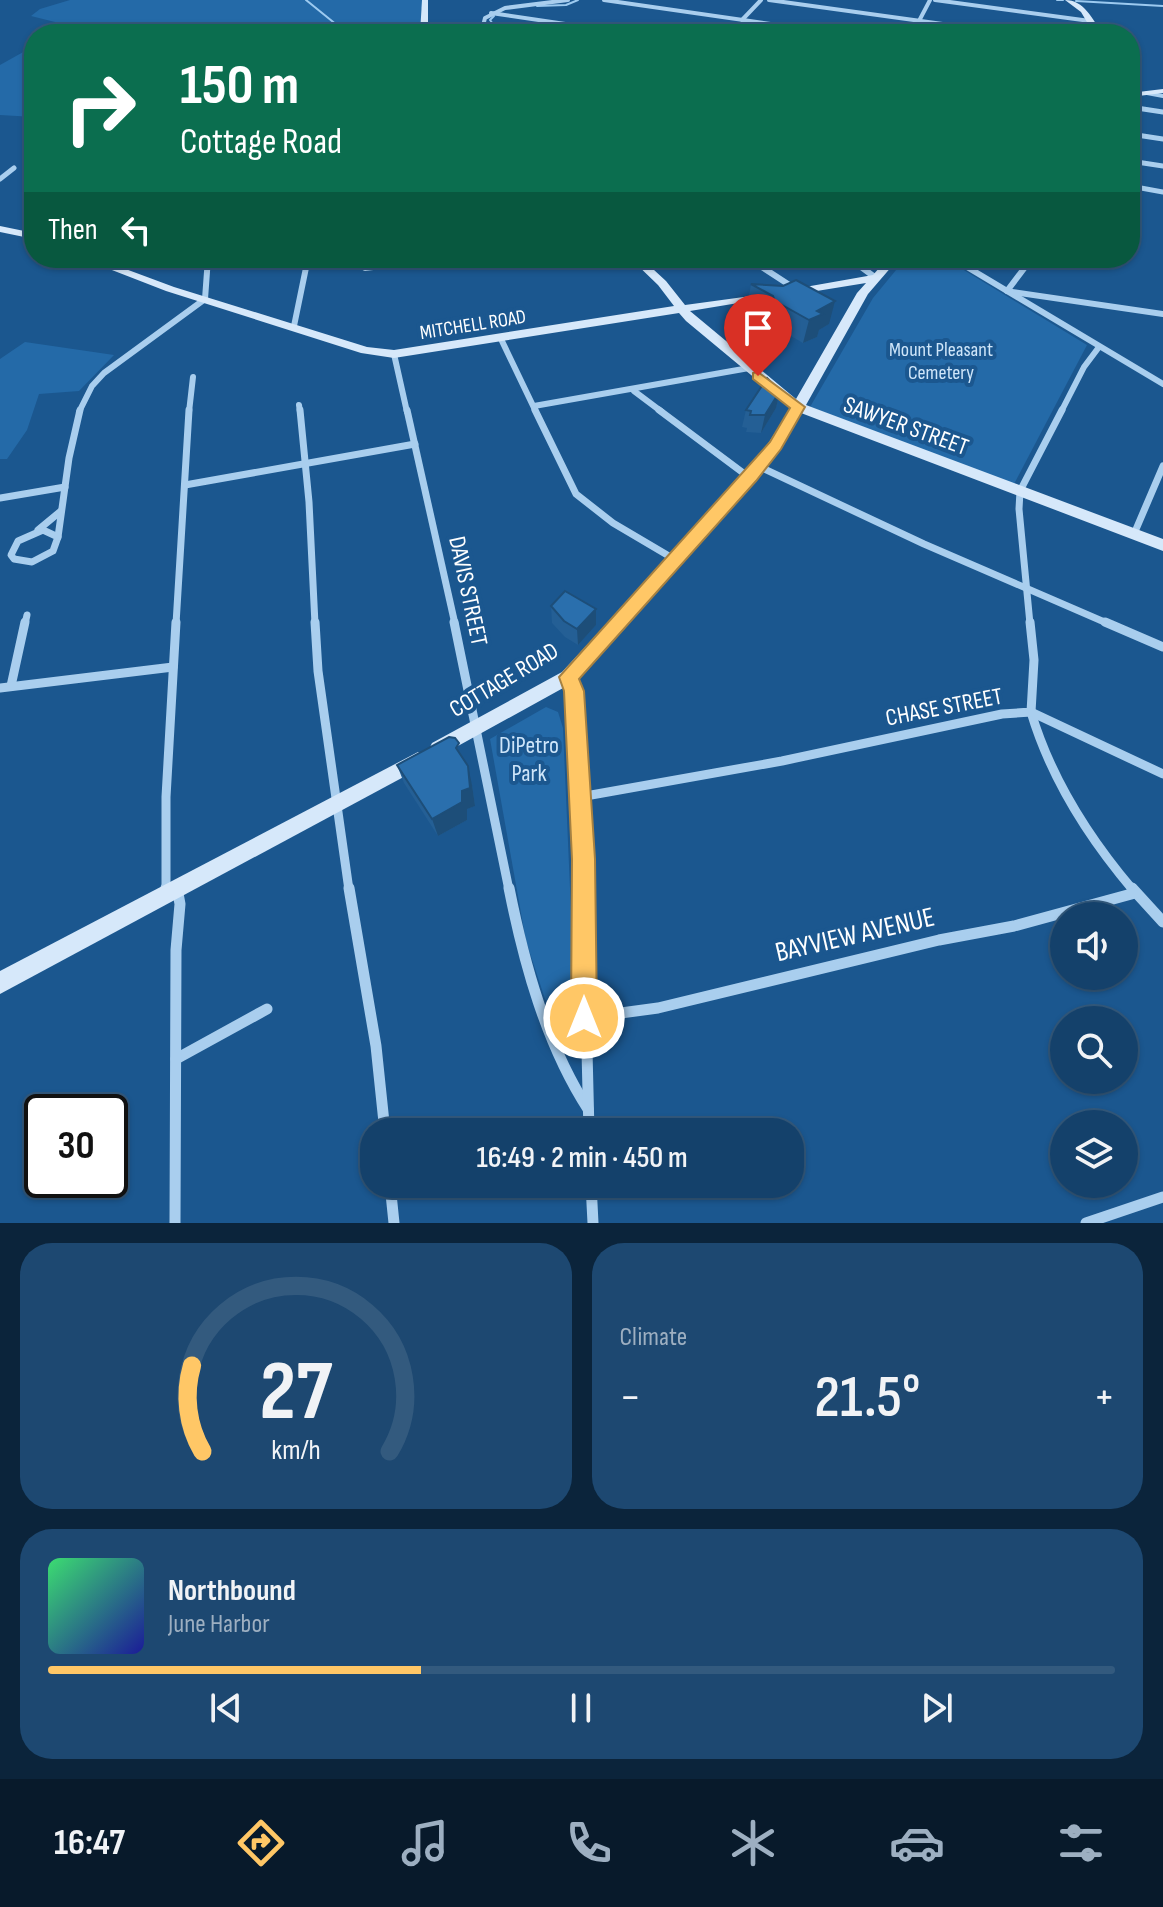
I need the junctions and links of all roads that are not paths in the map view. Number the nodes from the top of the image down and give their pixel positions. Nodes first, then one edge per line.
1 (425, 0) edge
2 (568, 0) edge
3 (604, 0) edge
4 (761, 0) edge
5 (769, 0) edge
6 (932, 0) edge
7 (1068, 0) edge
8 (491, 13) junction
9 (742, 20) junction
10 (919, 21) junction
11 (1090, 21) junction
12 (759, 23) joint
13 (424, 24) edge
14 (484, 24) edge
15 (565, 24) edge
16 (766, 24) edge
17 (941, 24) edge
18 (1092, 24) edge
19 (1140, 94) edge
20 (1163, 94) edge
21 (1140, 109) edge
22 (1163, 112) edge
23 (1140, 136) edge
24 (1163, 139) edge
25 (1140, 163) edge
26 (1163, 166) edge
27 (14, 168) dead end
28 (0, 179) edge
29 (1140, 188) edge
30 (1163, 192) edge
31 (0, 229) edge
32 (24, 234) edge
33 (115, 268) edge
34 (207, 268) edge
35 (306, 268) edge
36 (646, 268) edge
37 (764, 268) edge
38 (862, 268) edge
39 (885, 268) edge
40 (969, 268) edge
41 (1024, 268) edge
42 (876, 278) junction
43 (798, 290) junction
44 (1007, 291) junction
45 (205, 299) junction
46 (682, 309) junction
47 (1163, 314) edge
48 (294, 326) junction
49 (501, 339) junction
50 (1099, 347) junction
51 (394, 354) junction
52 (749, 368) junction
53 (193, 377) dead end
54 (1163, 384) edge
55 (634, 391) junction
56 (299, 405) dead end
57 (534, 406) junction
58 (798, 407) junction
59 (415, 444) junction
60 (305, 463) junction
61 (1163, 466) edge
62 (755, 472) junction
63 (185, 485) junction
64 (65, 487) junction
65 (1020, 491) junction
66 (0, 498) edge
67 (61, 510) junction
68 (35, 531) junction
69 (1134, 534) junction
70 (58, 537) junction
71 (1163, 545) edge
72 (674, 559) junction
73 (1027, 590) junction
74 (27, 615) dead end
75 (1163, 647) edge
76 (173, 667) junction
77 (568, 677) junction
78 (11, 686) junction
79 (0, 688) edge
80 (1031, 712) junction
81 (475, 729) junction
82 (1163, 774) edge
83 (580, 797) junction
84 (337, 802) junction
85 (171, 891) junction
86 (1135, 893) junction
87 (1163, 922) edge
88 (0, 983) edge
89 (267, 1009) dead end
90 (584, 1018) junction
91 (176, 1059) junction
92 (588, 1109) junction
93 (384, 1118) edge
94 (588, 1118) edge
95 (1163, 1197) edge
96 (391, 1198) edge
97 (592, 1198) edge
98 (175, 1223) edge
99 (394, 1223) edge
100 (593, 1223) edge
101 (1086, 1223) edge

1 - 13 street
2 - 8 street
3 - 9 street
4 - 9 street
5 - 10 street
6 - 10 street
6 - 11 street
7 - 11 street
8 - 14 street
8 - 15 street
9 - 12 street
10 - 17 street
11 - 18 street
12 - 16 street
19 - 20 street
21 - 22 street
23 - 24 street
25 - 26 street
27 - 28 street
29 - 30 street
31 - 32 street
33 - 45 street, MITCHELL ROAD
34 - 45 street
35 - 48 street
36 - 46 street, SAWYER STREET
37 - 43 street
38 - 42 street
39 - 42 street, COTTAGE ROAD
40 - 44 street
41 - 44 street
42 - 43 street, MITCHELL ROAD
42 - 58 street, COTTAGE ROAD
43 - 46 street, MITCHELL ROAD
44 - 47 street
44 - 50 street
45 - 48 street, MITCHELL ROAD
45 - 64 street
46 - 49 street, MITCHELL ROAD
46 - 52 street, SAWYER STREET
48 - 51 street, MITCHELL ROAD
49 - 51 street, MITCHELL ROAD
49 - 57 street
50 - 54 street
50 - 65 street, CHASE STREET
51 - 59 street, DAVIS STREET
52 - 55 street
52 - 58 street, SAWYER STREET
53 - 63 street
55 - 57 street
55 - 62 street
56 - 60 street
57 - 72 street
58 - 62 street, COTTAGE ROAD
58 - 65 street, SAWYER STREET
59 - 60 street
59 - 81 street, DAVIS STREET
60 - 63 street
60 - 84 street
61 - 69 street
62 - 72 street, COTTAGE ROAD
62 - 73 street
63 - 76 street
64 - 66 street
64 - 67 street
65 - 69 street, SAWYER STREET
65 - 73 street, CHASE STREET
67 - 68 street
67 - 70 street
68 - 70 street
68 - 70 street
69 - 71 street, SAWYER STREET
72 - 77 street, COTTAGE ROAD
73 - 75 street
73 - 80 street, CHASE STREET
74 - 78 street
76 - 78 street
76 - 85 street
77 - 81 street, COTTAGE ROAD
77 - 83 street
78 - 79 street
80 - 82 street
80 - 83 street, CHASE STREET
80 - 86 street
81 - 84 street, COTTAGE ROAD
81 - 92 street, DAVIS STREET
83 - 90 street
84 - 85 street, COTTAGE ROAD
84 - 93 street
85 - 88 street, COTTAGE ROAD
85 - 91 street
86 - 87 street
86 - 90 street, BAYVIEW AVENUE
89 - 91 street
90 - 92 street
91 - 98 street
92 - 94 street
95 - 101 street
96 - 99 street
97 - 100 street

